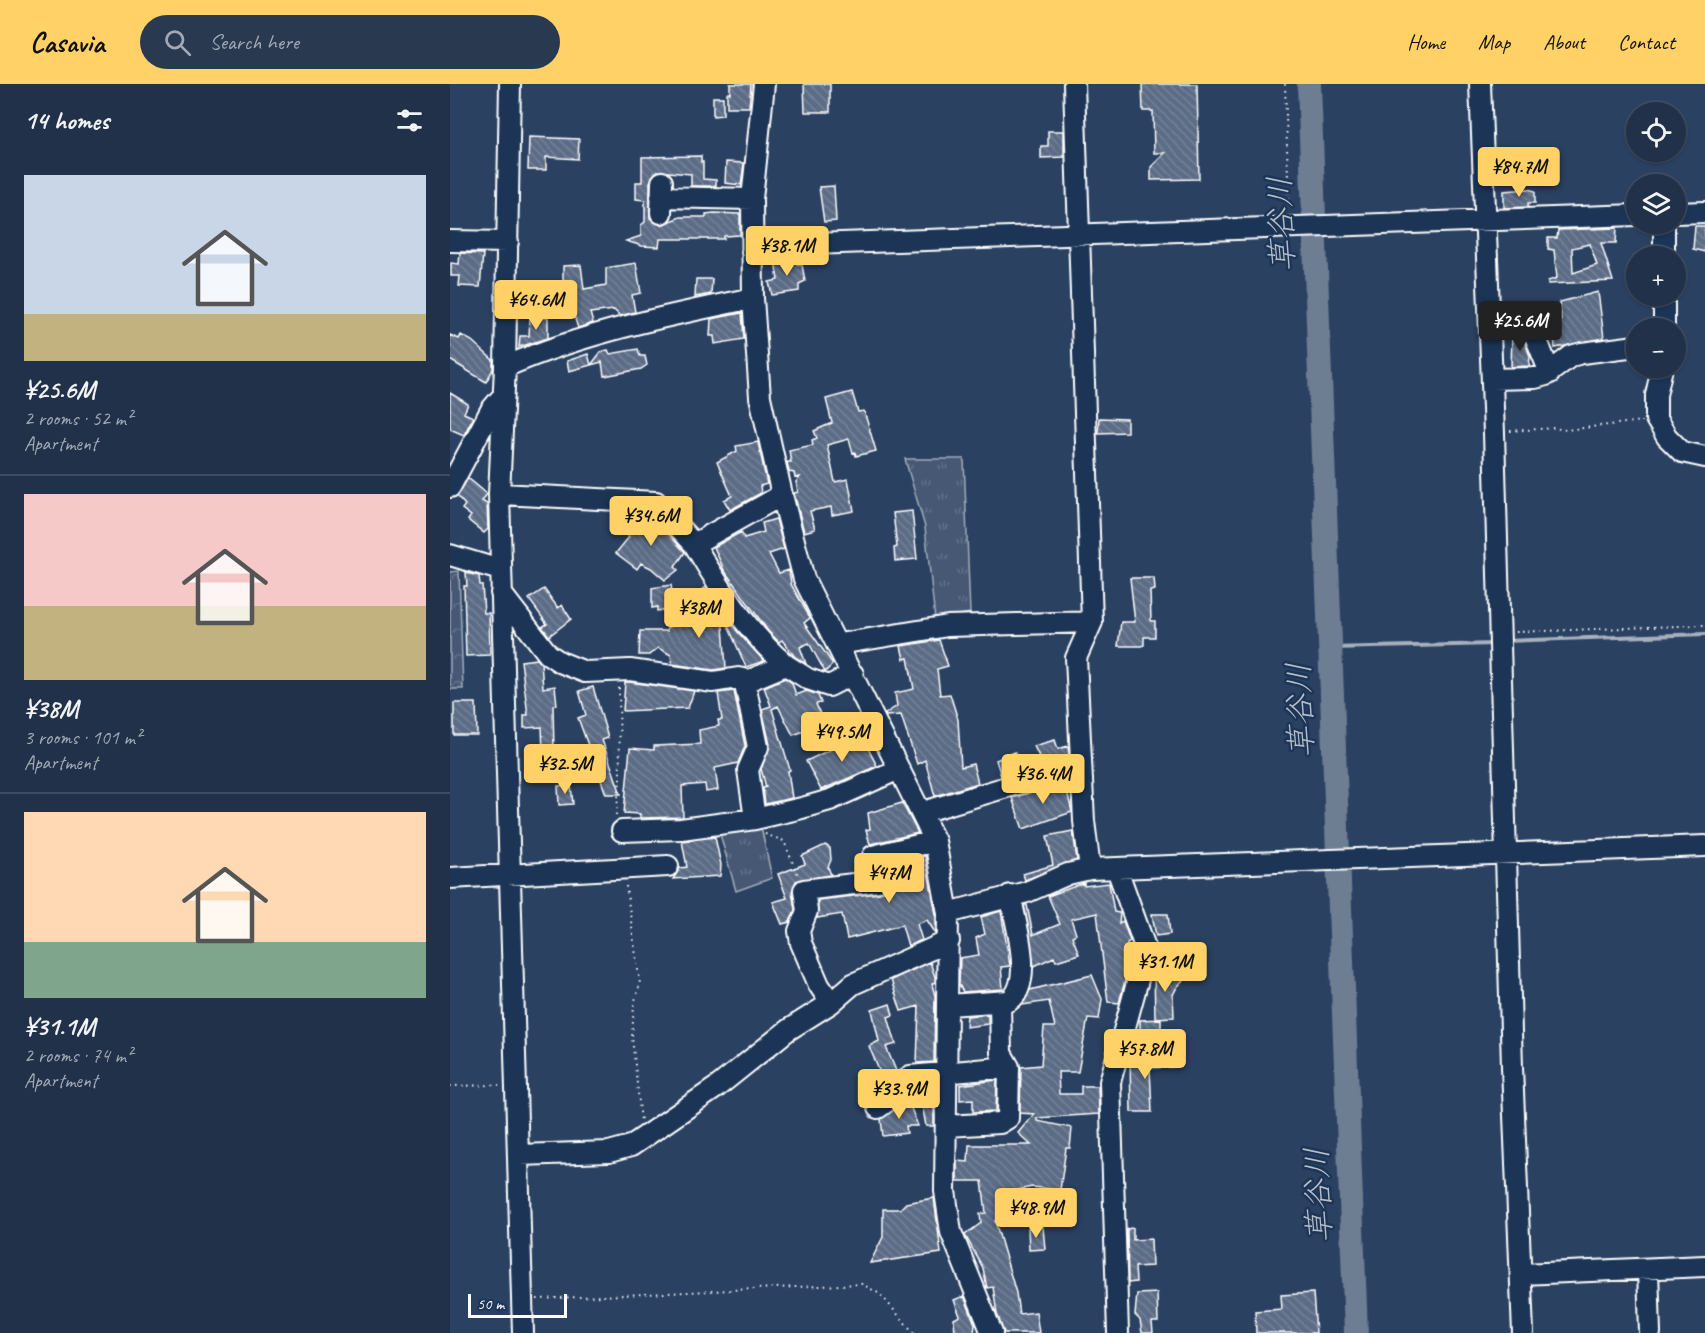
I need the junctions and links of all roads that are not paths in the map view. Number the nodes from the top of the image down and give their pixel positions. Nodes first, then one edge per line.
1 (510, 84) edge
2 (764, 84) edge
3 (1074, 84) edge
4 (1480, 84) edge
5 (662, 197) dead end
6 (752, 199) junction
7 (1705, 212) edge
8 (1686, 213) edge
9 (1626, 215) edge
10 (1486, 221) junction
11 (1080, 233) junction
12 (450, 241) edge
13 (508, 242) junction
14 (752, 252) junction
15 (753, 297) junction
16 (1531, 326) dead end
17 (1626, 347) edge
18 (505, 367) junction
19 (1550, 373) junction
20 (1660, 378) edge
21 (1492, 379) junction
22 (502, 397) junction
23 (1705, 457) edge
24 (450, 488) edge
25 (499, 494) junction
26 (782, 495) junction
27 (694, 544) junction
28 (450, 555) edge
29 (500, 570) junction
30 (501, 593) junction
31 (1092, 622) junction
32 (839, 644) junction
33 (786, 665) junction
34 (853, 674) junction
35 (744, 679) junction
36 (1080, 765) junction
37 (899, 769) junction
38 (923, 812) junction
39 (758, 818) junction
40 (622, 831) road end
41 (935, 841) junction
42 (1705, 846) edge
43 (1506, 854) junction
44 (668, 866) dead end
45 (1090, 869) junction
46 (1117, 869) junction
47 (508, 875) junction
48 (450, 878) edge
49 (1010, 895) junction
50 (948, 913) junction
51 (949, 941) junction
52 (1000, 1002) junction
53 (831, 1003) junction
54 (948, 1005) junction
55 (1009, 1067) junction
56 (948, 1071) junction
57 (878, 1108) dead end
58 (946, 1126) junction
59 (519, 1155) junction
60 (1705, 1266) edge
61 (1648, 1269) junction
62 (1522, 1274) junction
63 (523, 1333) edge
64 (992, 1333) edge
65 (1118, 1333) edge
66 (1524, 1333) edge
67 (1650, 1333) edge

1 - 13 street
2 - 6 street
3 - 11 street
4 - 10 street
5 - 6 street
6 - 14 street
7 - 8 street
9 - 10 street
10 - 11 street
10 - 21 street
11 - 14 street
11 - 31 street
12 - 13 street
13 - 18 street
14 - 15 street
15 - 18 street
15 - 26 street
16 - 19 street
17 - 19 street
18 - 22 street
19 - 21 street
20 - 23 street
21 - 43 street
22 - 24 street
22 - 25 street
25 - 27 street
25 - 29 street
26 - 27 street
26 - 32 street
27 - 33 street
28 - 29 street
29 - 30 street
30 - 35 street
30 - 47 street
31 - 32 street
31 - 36 street
32 - 34 street
33 - 34 street
33 - 35 street
34 - 37 street
35 - 39 street
36 - 38 street
36 - 45 street
37 - 38 street
37 - 39 street
38 - 41 street
39 - 40 street
41 - 50 street
41 - 53 street
42 - 43 street
43 - 46 street
43 - 62 street
44 - 47 street
45 - 46 street
45 - 49 street
46 - 65 street
47 - 48 street
47 - 59 street
49 - 50 street
49 - 52 street
50 - 51 street
51 - 53 street
51 - 54 street
52 - 54 street
52 - 55 street
53 - 59 street
54 - 56 street
55 - 56 street
55 - 58 street
56 - 57 street
56 - 58 street
58 - 64 street
59 - 63 street
60 - 61 street
61 - 62 street
61 - 67 street
62 - 66 street

